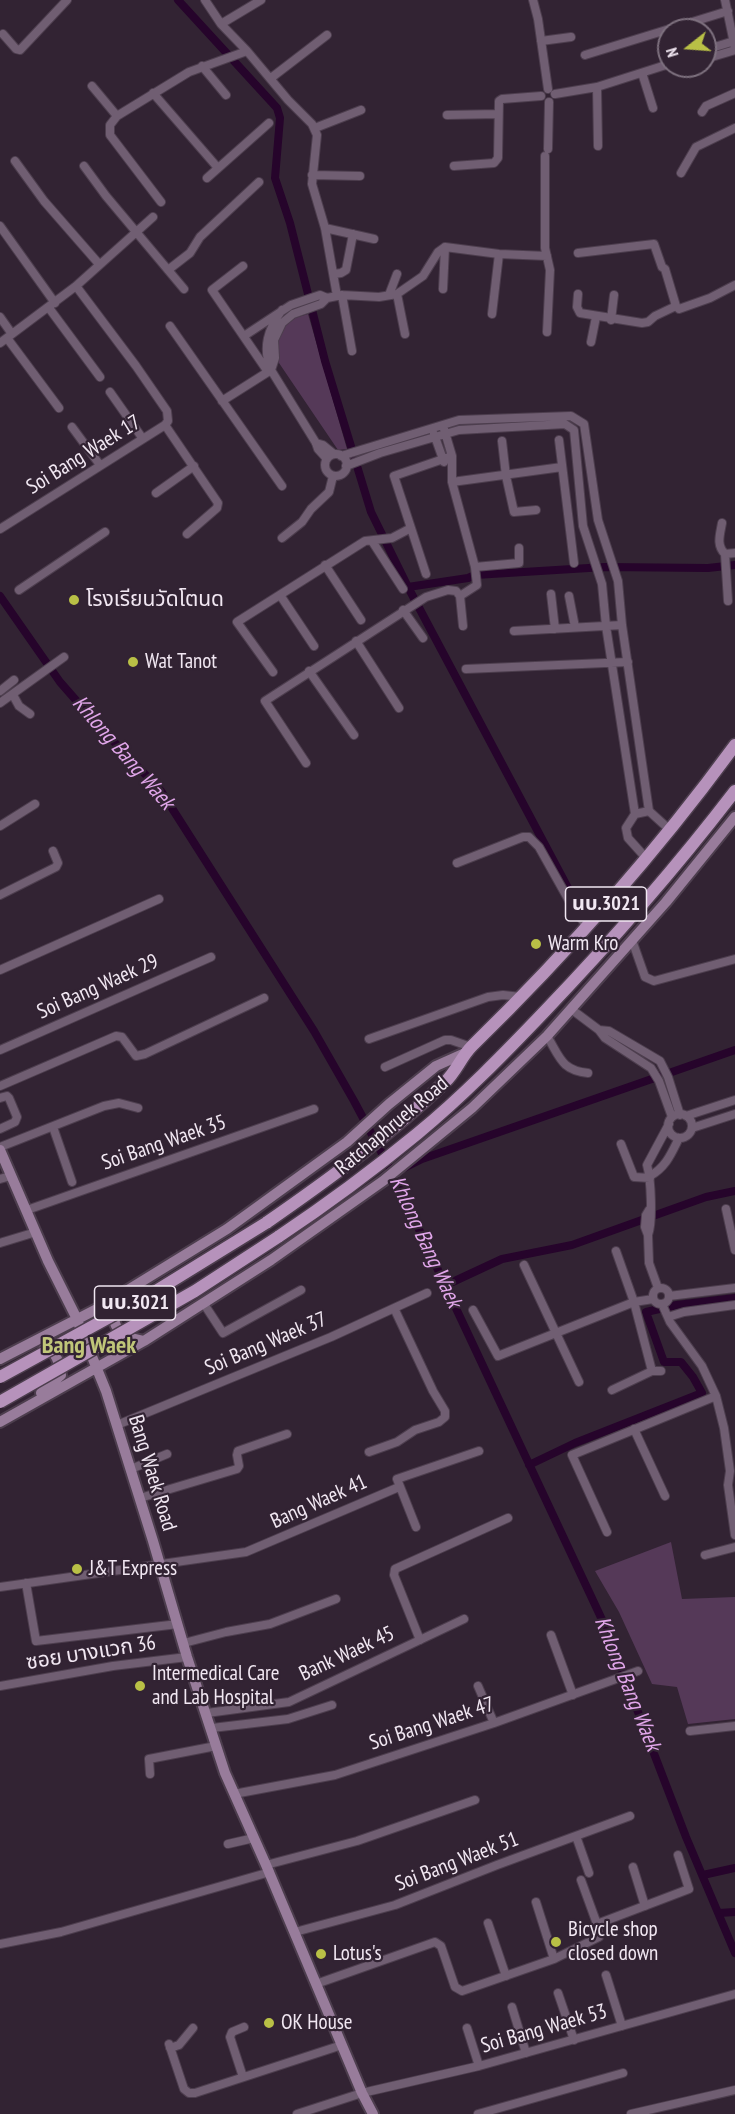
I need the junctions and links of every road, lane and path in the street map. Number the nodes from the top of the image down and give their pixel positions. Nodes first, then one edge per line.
1 (67, 0) edge
2 (205, 0) edge
3 (261, 0) edge
4 (533, 0) edge
5 (725, 0) edge
6 (728, 11) junction
7 (221, 24) junction
8 (3, 34) dead end
9 (327, 35) dead end
10 (571, 37) dead end
11 (541, 41) junction
12 (735, 46) edge
13 (717, 48) edge
14 (247, 51) junction
15 (717, 54) edge
16 (585, 55) dead end
17 (202, 66) junction
18 (657, 68) edge
19 (642, 73) junction
20 (271, 78) junction
21 (92, 86) dead end
22 (597, 87) junction
23 (551, 92) junction
24 (153, 93) junction
25 (735, 93) edge
26 (226, 95) dead end
27 (542, 96) junction
28 (549, 102) junction
29 (653, 108) dead end
30 (361, 110) dead end
31 (702, 112) dead end
32 (498, 114) junction
33 (117, 116) junction
34 (447, 116) dead end
35 (269, 123) dead end
36 (315, 128) junction
37 (735, 128) edge
38 (598, 146) dead end
39 (15, 161) dead end
40 (84, 166) dead end
41 (454, 166) dead end
42 (218, 168) junction
43 (681, 173) dead end
44 (312, 175) junction
45 (360, 176) dead end
46 (207, 178) dead end
47 (259, 182) dead end
48 (161, 202) dead end
49 (153, 217) dead end
50 (0, 226) edge
51 (325, 228) junction
52 (137, 232) junction
53 (353, 234) junction
54 (374, 239) dead end
55 (445, 247) junction
56 (578, 253) dead end
57 (499, 254) junction
58 (547, 256) junction
59 (99, 264) junction
60 (243, 266) dead end
61 (168, 270) junction
62 (334, 274) junction
63 (397, 274) dead end
64 (735, 285) edge
65 (76, 286) junction
66 (184, 289) dead end
67 (443, 289) dead end
68 (578, 294) dead end
69 (339, 295) junction
70 (393, 295) junction
71 (614, 295) dead end
72 (323, 299) junction
73 (52, 306) junction
74 (676, 306) junction
75 (282, 310) junction
76 (492, 314) dead end
77 (596, 316) junction
78 (0, 317) edge
79 (611, 320) junction
80 (170, 326) dead end
81 (547, 332) dead end
82 (405, 334) dead end
83 (244, 336) junction
84 (7, 338) edge
85 (591, 342) dead end
86 (352, 351) dead end
87 (269, 371) junction
88 (100, 377) dead end
89 (110, 392) dead end
90 (222, 400) junction
91 (59, 408) dead end
92 (165, 425) junction
93 (442, 425) junction
94 (72, 427) dead end
95 (432, 428) junction
96 (446, 434) junction
97 (435, 437) junction
98 (143, 439) junction
99 (559, 440) dead end
100 (502, 441) dead end
101 (334, 456) junction
102 (452, 456) junction
103 (442, 459) junction
104 (100, 465) junction
105 (194, 466) junction
106 (346, 466) junction
107 (562, 467) junction
108 (451, 470) junction
109 (333, 476) junction
110 (506, 476) junction
111 (452, 482) junction
112 (282, 486) dead end
113 (156, 493) dead end
114 (536, 510) dead end
115 (722, 523) dead end
116 (411, 528) junction
117 (0, 529) edge
118 (105, 532) dead end
119 (187, 534) dead end
120 (282, 538) dead end
121 (376, 541) junction
122 (519, 548) dead end
123 (735, 553) edge
124 (725, 554) junction
125 (574, 563) dead end
126 (325, 565) junction
127 (475, 567) junction
128 (426, 574) dead end
129 (403, 589) dead end
130 (19, 590) dead end
131 (551, 594) dead end
132 (280, 595) junction
133 (460, 596) junction
134 (569, 596) dead end
135 (728, 601) dead end
136 (404, 610) junction
137 (361, 620) dead end
138 (622, 625) junction
139 (463, 626) dead end
140 (606, 626) junction
141 (574, 627) junction
142 (555, 629) junction
143 (514, 631) dead end
144 (423, 638) dead end
145 (356, 642) junction
146 (314, 646) dead end
147 (64, 657) dead end
148 (628, 662) junction
149 (612, 663) junction
150 (466, 669) dead end
151 (309, 671) junction
152 (273, 672) dead end
153 (14, 680) dead end
154 (0, 691) edge
155 (13, 695) junction
156 (0, 703) edge
157 (399, 708) dead end
158 (30, 714) dead end
159 (354, 735) dead end
160 (735, 745) edge
161 (306, 763) dead end
162 (735, 791) edge
163 (35, 804) dead end
164 (649, 810) junction
165 (635, 814) junction
166 (735, 817) edge
167 (0, 826) edge
168 (670, 830) junction
169 (53, 851) dead end
170 (646, 858) junction
171 (457, 863) dead end
172 (0, 895) edge
173 (159, 899) dead end
174 (587, 927) junction
175 (632, 940) junction
176 (212, 957) dead end
177 (735, 959) edge
178 (0, 970) edge
179 (523, 997) junction
180 (264, 998) dead end
181 (571, 1009) junction
182 (599, 1030) junction
183 (547, 1036) junction
184 (369, 1039) dead end
185 (0, 1050) edge
186 (468, 1050) junction
187 (385, 1067) dead end
188 (588, 1073) dead end
189 (0, 1086) edge
190 (0, 1098) edge
191 (735, 1100) edge
192 (138, 1108) dead end
193 (314, 1109) dead end
194 (735, 1114) edge
195 (677, 1118) junction
196 (53, 1127) junction
197 (692, 1128) junction
198 (0, 1129) edge
199 (679, 1138) junction
200 (621, 1144) dead end
201 (0, 1148) edge
202 (6, 1177) edge
203 (650, 1177) junction
204 (72, 1182) dead end
205 (726, 1209) dead end
206 (27, 1210) junction
207 (36, 1232) junction
208 (0, 1243) edge
209 (735, 1250) edge
210 (616, 1251) dead end
211 (524, 1265) dead end
212 (658, 1288) junction
213 (735, 1288) edge
214 (301, 1290) dead end
215 (427, 1293) dead end
216 (669, 1296) junction
217 (118, 1298) junction
218 (653, 1299) junction
219 (634, 1302) junction
220 (204, 1304) junction
221 (662, 1304) junction
222 (735, 1305) edge
223 (393, 1308) junction
224 (473, 1310) dead end
225 (668, 1317) junction
226 (77, 1321) junction
227 (557, 1334) junction
228 (144, 1341) junction
229 (0, 1360) edge
230 (97, 1368) junction
231 (0, 1377) edge
232 (579, 1382) dead end
233 (612, 1390) dead end
234 (716, 1396) junction
235 (0, 1402) edge
236 (20, 1410) junction
237 (0, 1422) edge
238 (117, 1425) junction
239 (634, 1429) junction
240 (287, 1434) dead end
241 (479, 1451) dead end
242 (369, 1452) dead end
243 (167, 1454) dead end
244 (131, 1469) junction
245 (730, 1471) junction
246 (735, 1479) edge
247 (399, 1487) junction
248 (665, 1496) dead end
249 (140, 1498) junction
250 (733, 1516) edge
251 (508, 1518) dead end
252 (416, 1527) dead end
253 (607, 1532) dead end
254 (735, 1535) edge
255 (735, 1547) edge
256 (705, 1555) dead end
257 (160, 1564) junction
258 (26, 1583) junction
259 (0, 1587) edge
260 (336, 1599) dead end
261 (464, 1619) dead end
262 (178, 1624) junction
263 (551, 1635) dead end
264 (420, 1640) junction
265 (184, 1643) junction
266 (187, 1657) junction
267 (638, 1671) dead end
268 (0, 1686) edge
269 (478, 1686) dead end
270 (573, 1695) junction
271 (332, 1705) dead end
272 (207, 1713) junction
273 (494, 1723) junction
274 (735, 1726) edge
275 (212, 1728) junction
276 (690, 1731) dead end
277 (216, 1746) junction
278 (150, 1774) dead end
279 (234, 1794) junction
280 (475, 1800) dead end
281 (630, 1816) dead end
282 (576, 1836) junction
283 (254, 1838) junction
284 (228, 1845) dead end
285 (678, 1855) dead end
286 (633, 1867) dead end
287 (268, 1869) junction
288 (589, 1873) dead end
289 (581, 1880) dead end
290 (536, 1902) dead end
291 (645, 1906) junction
292 (488, 1923) dead end
293 (597, 1924) junction
294 (295, 1932) junction
295 (0, 1944) edge
296 (555, 1959) junction
297 (606, 1975) dead end
298 (506, 1976) junction
299 (316, 1984) junction
300 (558, 1993) dead end
301 (735, 1994) edge
302 (512, 2007) dead end
303 (622, 2026) junction
304 (244, 2027) dead end
305 (193, 2028) dead end
306 (467, 2028) dead end
307 (574, 2040) junction
308 (342, 2045) junction
309 (526, 2053) junction
310 (478, 2066) junction
311 (623, 2073) dead end
312 (243, 2077) junction
313 (735, 2090) edge
314 (362, 2093) junction
315 (297, 2114) edge
316 (373, 2114) edge
317 (478, 2114) edge
318 (631, 2114) edge

1 - 8 street
2 - 7 street
3 - 7 street
4 - 11 street
5 - 6 street
6 - 12 street
6 - 16 street
7 - 14 street
9 - 20 street
10 - 11 street
11 - 23 street
12 - 13 street
12 - 15 street
14 - 17 street
14 - 20 street
17 - 24 street
17 - 26 street
18 - 19 street
19 - 22 street
19 - 29 street
20 - 36 street
21 - 33 street
22 - 23 street
22 - 38 street
23 - 27 street
23 - 28 street
24 - 33 street
24 - 42 street
25 - 31 street
27 - 28 street
27 - 32 street
28 - 58 street
30 - 36 street
32 - 34 street
32 - 41 street
33 - 48 street
35 - 42 street
36 - 44 street
37 - 43 street
39 - 59 street
40 - 52 street
42 - 46 street
44 - 45 street
44 - 51 street
47 - 61 street
49 - 52 street
50 - 73 street
51 - 53 street
51 - 62 street
52 - 59 street
52 - 61 street
53 - 54 street
53 - 62 street
55 - 57 street
55 - 67 street
55 - 70 street
56 - 74 street
57 - 58 street
57 - 76 street
58 - 81 street
59 - 65 street
60 - 83 street
61 - 66 street
62 - 69 street
63 - 70 street
64 - 74 street
65 - 73 street
65 - 92 street, Soi Bang Waek 17
68 - 77 street
69 - 70 street
69 - 72 street
69 - 86 street
70 - 82 street
71 - 79 street
72 - 75 street
72 - 87 street
73 - 84 street
73 - 88 street
74 - 79 street
75 - 83 street
75 - 87 street
77 - 79 street
77 - 85 street
78 - 84 street
80 - 90 street
83 - 87 street
84 - 91 street
87 - 90 street
87 - 101 street
89 - 98 street
90 - 112 street
92 - 98 street, Soi Bang Waek 17
92 - 105 street
93 - 95 street
93 - 96 street
93 - 138 street
94 - 104 street
95 - 97 street
95 - 101 street
96 - 97 street
96 - 102 street
96 - 140 street
97 - 103 street
97 - 106 street
98 - 104 street, Soi Bang Waek 17
99 - 107 street
100 - 110 street
101 - 106 street
101 - 109 street
102 - 103 street
102 - 108 street
103 - 108 street
103 - 116 street
104 - 117 street, Soi Bang Waek 17
105 - 113 street
105 - 119 street
106 - 109 street
107 - 110 street
107 - 125 street
108 - 111 street
109 - 120 street
110 - 111 street
110 - 114 street
111 - 127 street
115 - 124 street
116 - 121 street
116 - 128 street
118 - 130 street
121 - 126 street
121 - 129 street
122 - 127 street
123 - 124 street
124 - 135 street
126 - 132 street
126 - 137 street
127 - 133 street
131 - 142 street
132 - 146 street
132 - 152 street
133 - 136 street
133 - 139 street
134 - 141 street
136 - 144 street
136 - 145 street
138 - 140 street
138 - 148 street
140 - 141 street
140 - 149 street
141 - 142 street
142 - 143 street
145 - 151 street
145 - 157 street
147 - 155 street
148 - 149 street
148 - 164 street
149 - 150 street
149 - 165 street
151 - 159 street
151 - 161 street
153 - 154 street
155 - 156 street
155 - 158 street
160 - 168 main road, Ratchaphruek Road / นบ.3021
162 - 235 main road, Ratchaphruek Road / นบ.3021, bridge
163 - 167 street
164 - 165 street
164 - 168 street
165 - 170 street
166 - 175 main road, Ratchaphruek Road / นบ.3021
168 - 170 main road, Ratchaphruek Road / นบ.3021
169 - 172 street
170 - 174 main road, Ratchaphruek Road / นบ.3021
171 - 174 street
173 - 178 street
174 - 179 main road, Ratchaphruek Road / นบ.3021
175 - 177 street
175 - 181 main road, Ratchaphruek Road / นบ.3021
176 - 185 street, Soi Bang Waek 29
179 - 184 street
179 - 186 main road, Ratchaphruek Road / นบ.3021
180 - 189 street
181 - 182 street
181 - 183 main road, Ratchaphruek Road / นบ.3021
182 - 195 street
182 - 195 street
183 - 188 street
183 - 220 main road, Ratchaphruek Road / นบ.3021
186 - 187 street
186 - 217 main road, Ratchaphruek Road / นบ.3021
186 - 231 main road, Ratchaphruek Road / นบ.3021, bridge
190 - 198 street
191 - 195 street
192 - 196 street
193 - 206 street, Soi Bang Waek 35
194 - 197 street
195 - 197 street
195 - 199 street
195 - 203 street
196 - 201 street
196 - 204 street
197 - 199 street
199 - 203 street
200 - 203 street
201 - 202 main road, Bang Waek Road
202 - 206 main road, Bang Waek Road
203 - 212 street
205 - 209 street
206 - 207 main road, Bang Waek Road
207 - 208 street
207 - 226 main road, Bang Waek Road
210 - 219 street
211 - 227 street
212 - 216 street
212 - 218 street
213 - 216 street
214 - 220 street
215 - 223 street, Soi Bang Waek 37
216 - 221 street
217 - 226 main road, Ratchaphruek Road / นบ.3021
217 - 228 main road
218 - 219 street
218 - 221 street
219 - 227 street
219 - 233 street
220 - 228 main road, Ratchaphruek Road / นบ.3021
221 - 225 street
222 - 225 street
223 - 238 street, Soi Bang Waek 37
223 - 242 street
224 - 227 street
225 - 234 street
226 - 229 main road, Ratchaphruek Road / นบ.3021
226 - 230 main road, Bang Waek Road
227 - 232 street
228 - 230 main road, Ratchaphruek Road / นบ.3021
229 - 236 main road
230 - 236 main road, Ratchaphruek Road / นบ.3021
230 - 238 main road, Bang Waek Road
234 - 239 street
234 - 245 street
236 - 237 main road, Ratchaphruek Road / นบ.3021
238 - 244 main road, Bang Waek Road
239 - 248 street
239 - 253 street
240 - 249 street
241 - 247 street, Bang Waek 41
243 - 244 street
244 - 249 main road, Bang Waek Road
245 - 246 street
245 - 250 street
247 - 252 street
247 - 257 street, Bang Waek 41
249 - 257 main road, Bang Waek Road
250 - 254 street
251 - 264 street
255 - 256 street
257 - 258 street, Bang Waek 41
257 - 262 main road, Bang Waek Road
258 - 259 street, Bang Waek 41
258 - 262 street
260 - 265 street
261 - 264 street, Bank Waek 45
262 - 265 main road, Bang Waek Road
263 - 270 street
264 - 272 street, Bank Waek 45
265 - 266 main road, Bang Waek Road
266 - 268 street, ซอย บางแวก 36
266 - 272 main road, Bang Waek Road
267 - 270 street, Soi Bang Waek 47
269 - 273 street
270 - 273 street, Soi Bang Waek 47
271 - 275 street
272 - 275 main road, Bang Waek Road
273 - 279 street, Soi Bang Waek 47
274 - 276 street
275 - 277 main road, Bang Waek Road
277 - 278 street
277 - 279 main road, Bang Waek Road
279 - 283 main road, Bang Waek Road
280 - 287 street
281 - 282 street, Soi Bang Waek 51
282 - 288 street
282 - 294 street, Soi Bang Waek 51
283 - 284 street
283 - 287 main road, Bang Waek Road
285 - 291 street
286 - 291 street
287 - 294 main road, Bang Waek Road
287 - 295 street
289 - 293 street
290 - 296 street
291 - 293 street
292 - 298 street
293 - 296 street
294 - 299 main road, Bang Waek Road
296 - 298 street
297 - 303 street
298 - 299 street
299 - 308 main road, Bang Waek Road
300 - 307 street
301 - 303 street, Soi Bang Waek 53
302 - 309 street
303 - 307 street, Soi Bang Waek 53
304 - 312 street
305 - 312 street
306 - 310 street
307 - 309 street, Soi Bang Waek 53
308 - 312 street
308 - 314 main road, Bang Waek Road
309 - 310 street, Soi Bang Waek 53
310 - 314 street, Soi Bang Waek 53
311 - 317 street
313 - 318 street
314 - 315 street, Soi Bang Waek 53
314 - 316 main road, Bang Waek Road

